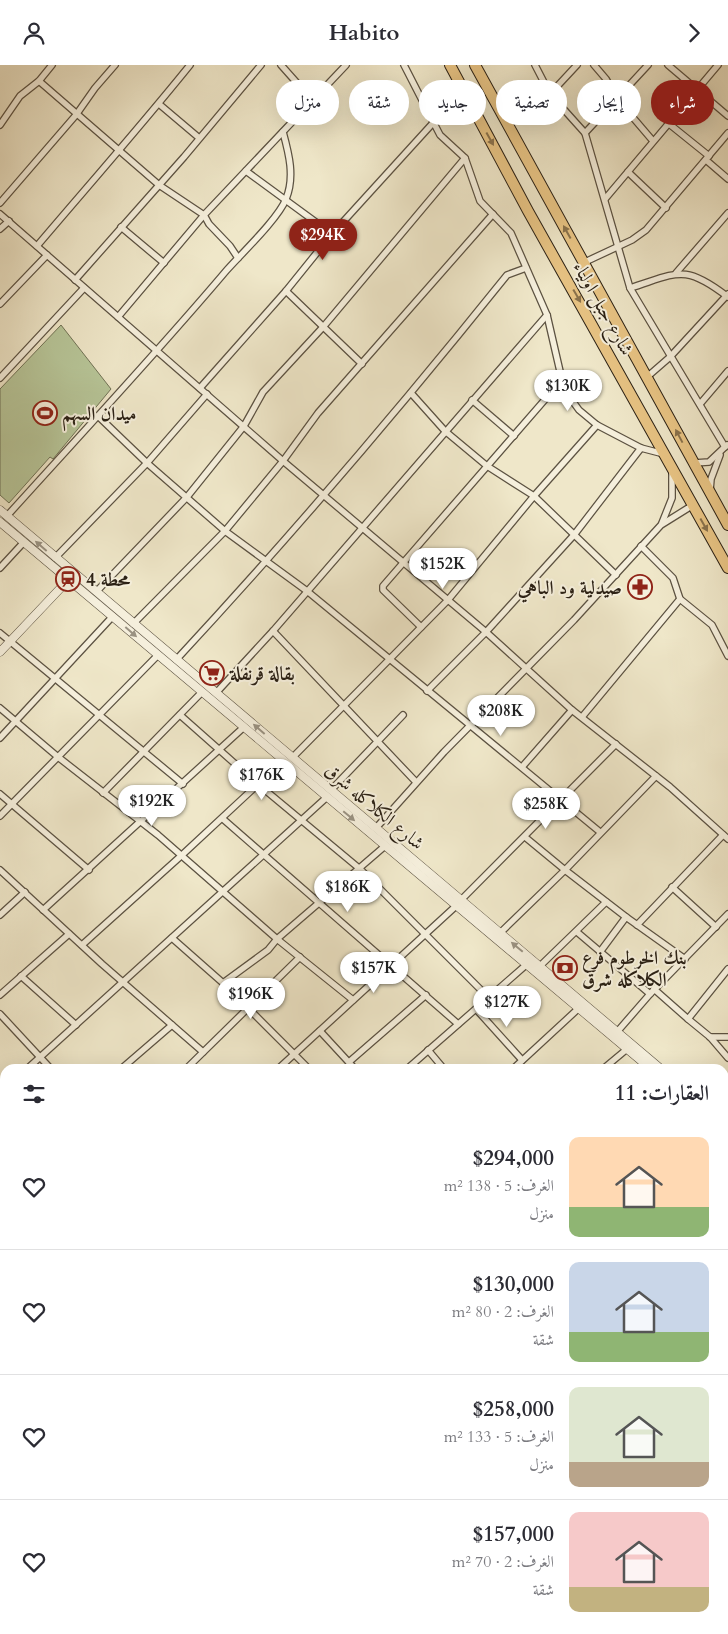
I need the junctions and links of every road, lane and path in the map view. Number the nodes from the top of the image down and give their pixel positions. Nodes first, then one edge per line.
1 (52, 65) edge
2 (115, 65) edge
3 (190, 65) edge
4 (261, 65) edge
5 (281, 65) edge
6 (346, 65) edge
7 (404, 65) edge
8 (450, 65) edge
9 (535, 65) edge
10 (577, 65) edge
11 (594, 65) edge
12 (648, 65) edge
13 (668, 65) edge
14 (718, 65) edge
15 (478, 66) edge
16 (294, 80) edge
17 (332, 80) edge
18 (543, 80) edge
19 (563, 80) edge
20 (607, 80) edge
21 (635, 80) edge
22 (686, 80) edge
23 (705, 80) edge
24 (39, 81) junction
25 (419, 95) edge
26 (159, 104) junction
27 (714, 104) edge
28 (567, 113) edge
29 (76, 115) junction
30 (728, 116) edge
31 (0, 125) edge
32 (290, 125) edge
33 (431, 125) edge
34 (434, 125) edge
35 (593, 125) edge
36 (639, 125) edge
37 (666, 125) edge
38 (670, 125) edge
39 (283, 132) junction
40 (585, 133) junction
41 (728, 133) edge
42 (198, 137) junction
43 (653, 141) junction
44 (119, 152) junction
45 (465, 158) junction
46 (707, 158) junction
47 (246, 171) junction
48 (628, 172) junction
49 (728, 179) edge
50 (159, 185) junction
51 (605, 199) junction
52 (286, 201) junction
53 (0, 203) edge
54 (666, 208) junction
55 (0, 213) edge
56 (728, 213) edge
57 (204, 215) junction
58 (493, 215) junction
59 (9, 221) junction
60 (121, 227) junction
61 (0, 229) edge
62 (332, 234) junction
63 (37, 246) junction
64 (618, 247) junction
65 (47, 255) junction
66 (238, 258) junction
67 (584, 262) junction
68 (164, 263) junction
69 (526, 268) junction
70 (676, 273) junction
71 (75, 280) junction
72 (84, 288) junction
73 (630, 288) junction
74 (286, 291) junction
75 (0, 292) edge
76 (728, 295) edge
77 (6, 298) junction
78 (0, 304) edge
79 (548, 315) junction
80 (118, 317) junction
81 (324, 326) junction
82 (158, 351) junction
83 (670, 357) junction
84 (362, 364) junction
85 (728, 371) edge
86 (647, 377) junction
87 (0, 378) edge
88 (562, 380) junction
89 (200, 388) junction
90 (411, 393) junction
91 (207, 394) junction
92 (472, 400) junction
93 (700, 404) junction
94 (98, 415) junction
95 (597, 425) junction
96 (244, 426) junction
97 (445, 431) junction
98 (514, 436) junction
99 (727, 445) edge
100 (641, 449) junction
101 (721, 453) junction
102 (664, 454) junction
103 (283, 461) junction
104 (147, 463) junction
105 (694, 463) junction
106 (487, 466) junction
107 (671, 467) junction
108 (710, 492) junction
109 (323, 494) junction
110 (534, 496) junction
111 (187, 497) junction
112 (693, 505) junction
113 (3, 513) edge
114 (0, 522) edge
115 (661, 525) junction
116 (728, 525) edge
117 (364, 528) junction
118 (225, 531) junction
119 (574, 535) junction
120 (24, 542) junction
121 (641, 547) junction
122 (55, 558) junction
123 (266, 562) junction
124 (404, 563) junction
125 (0, 568) edge
126 (728, 568) edge
127 (616, 575) junction
128 (71, 576) junction
129 (307, 591) junction
130 (96, 592) junction
131 (680, 599) junction
132 (448, 600) junction
133 (113, 616) junction
134 (133, 624) junction
135 (421, 627) junction
136 (273, 631) junction
137 (486, 632) junction
138 (0, 633) edge
139 (10, 641) junction
140 (0, 652) edge
141 (158, 655) junction
142 (728, 656) edge
143 (389, 659) junction
144 (176, 660) junction
145 (526, 669) junction
146 (55, 679) junction
147 (428, 691) junction
148 (202, 693) junction
149 (216, 693) junction
150 (343, 704) junction
151 (0, 708) edge
152 (572, 710) junction
153 (180, 715) junction
154 (403, 715) dead end
155 (99, 716) junction
156 (582, 717) junction
157 (16, 721) junction
158 (470, 725) junction
159 (244, 727) junction
160 (0, 739) edge
161 (378, 741) junction
162 (616, 744) junction
163 (219, 750) junction
164 (143, 752) junction
165 (58, 757) junction
166 (292, 757) junction
167 (283, 761) junction
168 (522, 767) junction
169 (656, 776) junction
170 (416, 782) junction
171 (183, 784) junction
172 (258, 785) junction
173 (103, 793) junction
174 (329, 793) junction
175 (0, 794) edge
176 (560, 800) junction
177 (12, 805) junction
178 (0, 816) edge
179 (222, 819) junction
180 (300, 819) junction
181 (141, 822) junction
182 (376, 828) junction
183 (600, 832) junction
184 (525, 837) junction
185 (726, 837) edge
186 (384, 846) junction
187 (263, 853) junction
188 (182, 855) junction
189 (360, 869) junction
190 (0, 870) edge
191 (88, 870) junction
192 (565, 870) junction
193 (672, 887) junction
194 (224, 891) junction
195 (25, 892) junction
196 (606, 902) junction
197 (320, 903) junction
198 (458, 903) junction
199 (43, 910) junction
200 (0, 915) edge
201 (727, 916) edge
202 (626, 917) junction
203 (637, 925) junction
204 (716, 927) junction
205 (577, 932) junction
206 (69, 933) junction
207 (425, 933) junction
208 (500, 933) junction
209 (172, 938) junction
210 (277, 939) junction
211 (82, 945) junction
212 (600, 952) junction
213 (300, 957) junction
214 (685, 959) junction
215 (390, 965) junction
216 (526, 965) junction
217 (540, 966) junction
218 (728, 969) edge
219 (21, 976) junction
220 (123, 983) junction
221 (223, 983) junction
222 (652, 991) junction
223 (0, 995) edge
224 (426, 995) junction
225 (489, 997) junction
226 (353, 1000) junction
227 (579, 1008) junction
228 (248, 1009) junction
229 (476, 1009) junction
230 (0, 1014) edge
231 (688, 1019) junction
232 (458, 1024) junction
233 (76, 1025) junction
234 (172, 1025) junction
235 (320, 1031) junction
236 (617, 1032) junction
237 (710, 1037) junction
238 (728, 1037) edge
239 (627, 1049) junction
240 (428, 1050) junction
241 (203, 1052) junction
242 (293, 1054) junction
243 (40, 1057) junction
244 (728, 1058) edge
245 (522, 1060) junction
246 (349, 1062) joint
247 (32, 1064) edge
248 (47, 1064) edge
249 (127, 1064) edge
250 (191, 1064) edge
251 (283, 1064) edge
252 (304, 1064) edge
253 (413, 1064) edge
254 (440, 1064) edge
255 (518, 1064) edge
256 (610, 1064) edge
257 (645, 1064) edge
258 (655, 1064) edge

1 - 24 street
2 - 29 street
3 - 26 street
4 - 42 street
5 - 16 street
6 - 17 street
7 - 25 street
8 -> 102 highway, شارع جبل اولياء
9 - 18 street
10 - 19 street
11 - 20 street
12 - 21 street
13 - 22 street
14 - 23 street
67 -> 15 highway, شارع جبل اولياء
24 - 29 street
24 - 31 street
26 - 42 street
26 - 44 street
27 - 30 street
28 - 40 street
29 - 44 street
29 - 53 street
32 - 39 street
33 - 62 street
34 - 45 street
35 - 40 street
36 - 43 street
37 - 43 street
38 - 46 street
39 - 47 street
39 - 52 street
40 - 51 street
41 - 46 street
42 - 50 street
43 - 48 street
44 - 50 street
44 - 63 street
45 - 58 street
45 - 81 street
46 - 49 street
46 - 54 street
47 - 52 street
47 - 57 street
48 - 51 street
48 - 54 street
50 - 57 street
50 - 60 street
51 - 64 street
52 - 62 street
52 - 66 street
54 - 64 street
55 - 59 street
56 - 70 street
57 - 66 street
57 - 68 street
58 - 69 street
58 - 84 street
59 - 61 street
59 - 63 street
60 - 68 street
60 - 71 street
62 - 74 street
63 - 65 street
64 - 67 street
64 - 73 street
65 - 71 street
65 - 77 street
66 - 82 street
67 - 86 highway, شارع جبل اولياء
68 - 80 street
69 - 79 street
69 - 90 street
70 - 73 street
70 - 76 street
71 - 72 street
72 - 80 street
72 - 87 street
73 - 83 street
74 - 81 street
74 - 89 street
75 - 77 street
76 - 83 street
77 - 78 street
79 - 88 street
79 - 92 street
80 - 82 street
81 - 84 street
81 - 96 street
82 - 89 street
82 - 94 street
83 - 86 street
83 - 93 street
84 - 103 street
85 - 93 street
105 -> 86 highway, شارع جبل اولياء
88 - 95 street
88 - 98 street
89 - 91 street
90 - 97 street
90 - 109 street
91 - 96 street
91 - 104 street
92 - 97 street
92 - 98 street
93 - 99 street
94 - 104 street
94 - 113 street
95 - 100 street
95 - 110 street
96 - 103 street
96 - 111 street
97 - 106 street
97 - 117 street
98 - 106 street
99 - 101 street
100 - 102 street
100 - 119 street
101 - 105 street
101 - 108 street
102 - 107 highway, شارع جبل اولياء
103 - 109 street
103 - 118 street
104 - 111 street
104 - 122 street
105 - 108 highway, شارع جبل اولياء
106 - 110 street
106 - 124 street
107 - 112 highway, شارع جبل اولياء
107 - 115 street
108 - 116 highway, شارع جبل اولياء
109 - 117 street
109 - 123 street
110 - 119 street
110 - 132 street
111 - 118 street
111 - 130 street
112 - 115 street
112 -> 126 highway, شارع جبل اولياء
122 -> 113 street, شارع الكلاكله شرق
114 - 120 street, شارع الكلاكله شرق
115 - 121 street
117 - 124 street
117 - 129 street
118 - 123 street
118 - 134 street
119 - 127 street
119 - 137 street
120 - 125 street
120 - 128 street, شارع الكلاكله شرق
121 - 127 street
121 - 131 street
122 - 128 street, شارع الكلاكله شرق
123 - 129 street
123 - 144 street
124 - 132 street
124 - 135 street
127 - 145 street
128 - 130 street, شارع الكلاكله شرق
128 - 133 street, شارع الكلاكله شرق
128 - 139 street
129 - 136 street
129 - 143 street
130 - 134 street, شارع الكلاكله شرق
131 - 142 street
131 - 156 street
132 - 135 street
132 - 137 street
133 -> 141 street, شارع الكلاكله شرق
133 - 146 street
134 - 144 street, شارع الكلاكله شرق
135 - 143 street
136 - 149 street
136 - 150 street
137 - 145 street
137 - 147 street
138 - 139 street
139 - 140 street
139 - 146 street
141 - 148 street, شارع الكلاكله شرق
141 - 155 street
143 - 147 street
143 - 150 street
144 - 149 street, شارع الكلاكله شرق
145 - 152 street
145 - 158 street
146 - 155 street
146 - 157 street
147 - 158 street
148 - 153 street
148 - 159 street, شارع الكلاكله شرق
166 -> 149 street, شارع الكلاكله شرق
150 - 161 street
150 - 166 street
151 - 157 street
152 - 156 street
152 - 168 street
153 - 163 street
153 - 164 street
154 - 161 street
155 - 164 street
155 - 165 street
156 - 162 street
157 - 160 street
157 - 165 street
158 - 168 street
158 - 170 street
159 - 163 street
159 - 167 street, شارع الكلاكله شرق
161 - 170 street
161 - 174 street
162 - 169 street
162 - 176 street
163 - 171 street
163 - 172 street
164 - 171 street
164 - 173 street
165 - 173 street
165 - 177 street
166 - 174 street, شارع الكلاكله شرق
167 - 172 street
167 - 174 street, شارع الكلاكله شرق
168 - 176 street
169 - 183 street
169 - 185 street
170 - 182 street
171 - 181 street
172 - 179 street
172 - 180 street
173 - 181 street
174 - 180 street
174 - 182 street, شارع الكلاكله شرق
174 -> 186 street, شارع الكلاكله شرق
175 - 177 street
176 - 183 street
176 - 184 street
177 - 178 street
177 - 191 street
179 - 187 street
179 - 188 street
180 - 187 street
180 - 189 street
181 - 188 street
181 - 191 street
182 - 198 street, شارع الكلاكله شرق
183 - 192 street
184 - 192 street
184 - 198 street
185 - 193 street
186 - 189 street
186 - 198 street, شارع الكلاكله شرق
187 - 194 street
187 - 197 street
188 - 194 street
188 - 211 street
189 - 197 street
189 - 207 street
190 - 195 street
191 - 199 street
192 - 196 street
192 - 208 street
193 - 203 street
193 - 204 street
194 - 209 street
194 - 210 street
195 - 199 street
195 - 200 street
196 - 202 street
196 - 205 street
197 - 210 street
197 - 215 street
198 - 207 street
198 - 208 street, شارع الكلاكله شرق
198 - 216 street, شارع الكلاكله شرق
199 - 206 street
201 - 204 street
202 - 203 street
202 - 212 street
203 - 214 street
204 - 214 street
205 - 212 street
205 - 217 street
206 - 211 street
206 - 219 street
207 - 215 street
207 - 225 street
217 -> 208 street, شارع الكلاكله شرق
209 - 220 street
209 - 221 street
210 - 213 street
210 - 221 street
211 - 220 street
212 - 222 street
213 - 226 street
213 - 228 street
214 - 222 street
215 - 224 street
215 - 226 street
216 - 225 street
216 - 227 street, شارع الكلاكله شرق
217 - 236 street, شارع الكلاكله شرق
218 - 231 street
219 - 223 street
219 - 233 street
220 - 233 street
220 - 234 street
221 - 228 street
222 - 231 street
222 - 236 street
224 - 232 street
224 - 246 street
225 - 229 street
226 - 235 street
227 - 239 street, شارع الكلاكله شرق
227 - 245 street
228 - 241 street
228 - 242 street
229 - 232 street
229 - 245 street
230 - 243 street
231 - 237 street
232 - 240 street
233 - 243 street
234 - 241 street
234 - 249 street
235 - 242 street
235 - 246 street
236 - 258 street, شارع الكلاكله شرق
237 - 238 street
237 - 244 street
239 - 256 street
239 - 257 street, شارع الكلاكله شرق
240 - 253 street
240 - 254 street
241 - 250 street
242 - 251 street
242 - 252 street
243 - 247 street
243 - 248 street
245 - 255 street

